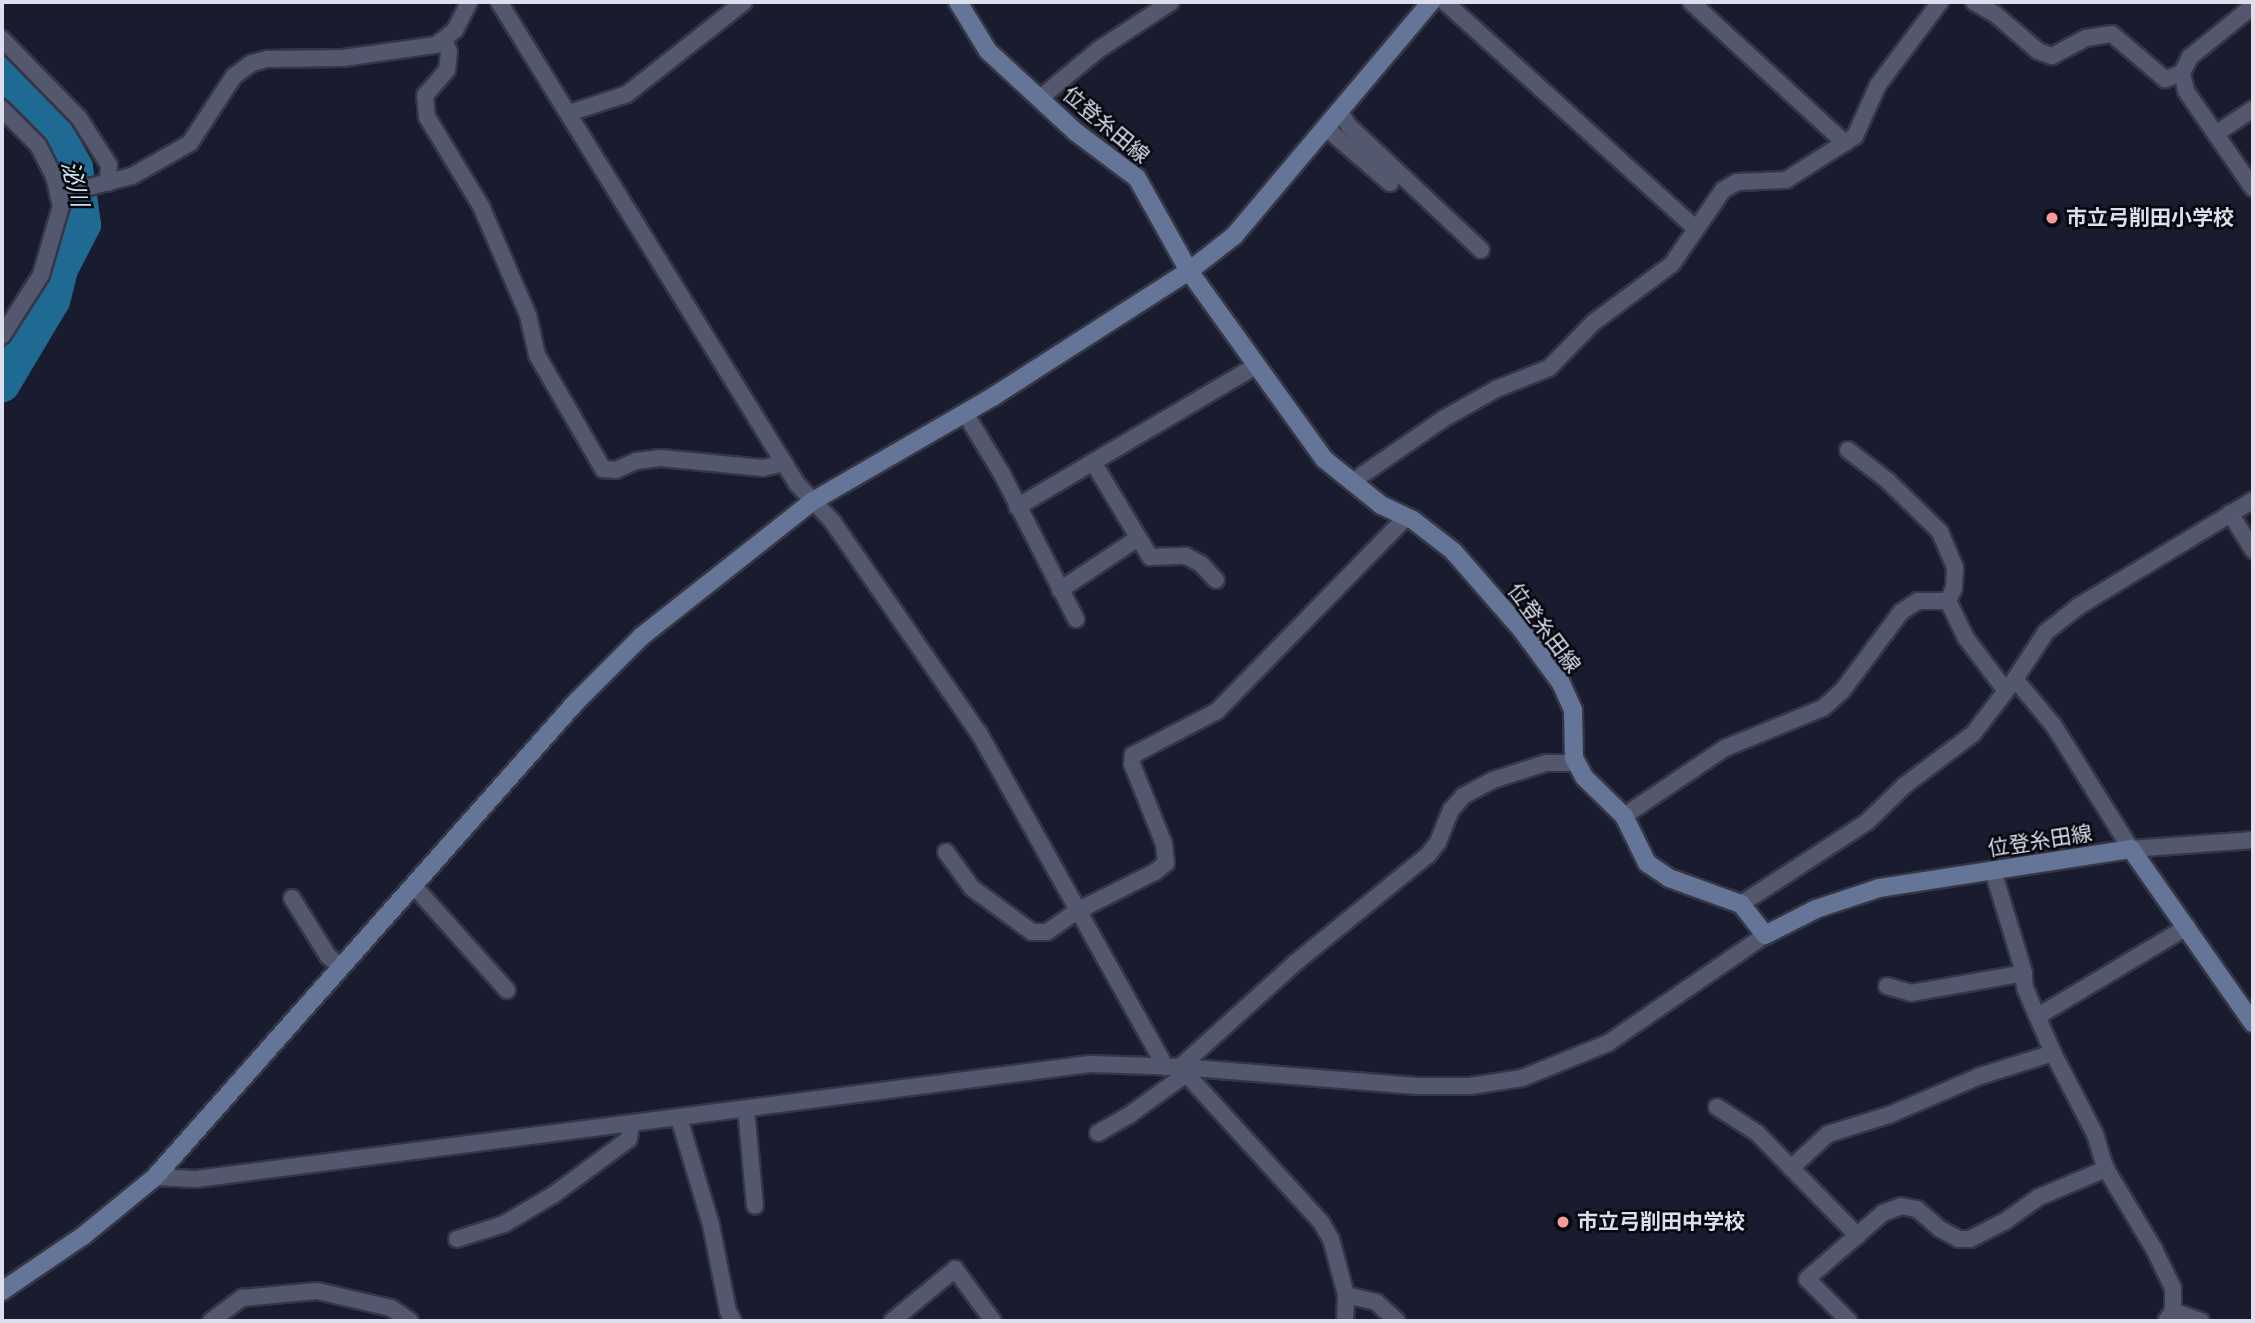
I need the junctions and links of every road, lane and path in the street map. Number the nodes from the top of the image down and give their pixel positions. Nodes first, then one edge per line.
1 (469, 2) edge
2 (499, 2) edge
3 (744, 2) edge
4 (958, 2) edge
5 (1171, 2) edge
6 (1431, 2) edge
7 (1445, 2) edge
8 (1691, 2) edge
9 (1940, 2) edge
10 (1974, 2) edge
11 (2253, 6) edge
12 (2, 40) edge
13 (444, 40) junction
14 (2182, 73) junction
15 (1039, 99) junction
16 (2, 109) edge
17 (2253, 109) edge
18 (1339, 111) junction
19 (569, 113) junction
20 (1325, 127) junction
21 (2217, 133) junction
22 (1845, 143) junction
23 (1390, 183) dead end
24 (105, 184) junction
25 (2253, 187) edge
26 (61, 195) junction
27 (1696, 229) junction
28 (1481, 250) dead end
29 (1189, 271) junction
30 (2, 336) edge
31 (1255, 366) junction
32 (965, 413) junction
33 (1848, 450) dead end
34 (1093, 461) junction
35 (784, 463) junction
36 (1352, 482) junction
37 (2253, 500) edge
38 (813, 501) junction
39 (1017, 507) junction
40 (2230, 513) junction
41 (1406, 517) junction
42 (1138, 538) junction
43 (2253, 550) edge
44 (1216, 580) dead end
45 (1060, 590) junction
46 (1948, 600) junction
47 (1076, 620) dead end
48 (2011, 685) junction
49 (1577, 763) junction
50 (1624, 816) junction
51 (2253, 840) edge
52 (2131, 849) junction
53 (946, 852) dead end
54 (1993, 871) junction
55 (414, 885) junction
56 (292, 898) dead end
57 (1741, 904) junction
58 (1079, 910) junction
59 (2187, 927) junction
60 (1765, 934) junction
61 (341, 967) junction
62 (2024, 973) junction
63 (1887, 986) dead end
64 (508, 990) dead end
65 (2038, 1016) junction
66 (2253, 1023) edge
67 (2053, 1053) junction
68 (1177, 1069) junction
69 (1717, 1107) dead end
70 (746, 1109) junction
71 (678, 1118) junction
72 (631, 1124) junction
73 (1098, 1133) dead end
74 (1791, 1168) junction
75 (2106, 1169) junction
76 (155, 1177) junction
77 (755, 1206) dead end
78 (1858, 1236) junction
79 (457, 1239) dead end
80 (2, 1291) edge
81 (1346, 1296) junction
82 (2169, 1316) edge
83 (211, 1321) edge
84 (410, 1321) edge
85 (733, 1321) edge
86 (892, 1321) edge
87 (993, 1321) edge
88 (1345, 1321) edge
89 (1397, 1321) edge
90 (1849, 1321) edge
91 (2201, 1321) edge

1 - 13 street
2 - 19 street
3 - 19 street
4 - 15 street, 位登糸田線
5 - 15 street
6 - 18 street
7 - 27 street
8 - 22 street
9 - 22 street
10 - 14 street
11 - 14 street
12 - 24 street
13 - 24 street
13 - 35 street
14 - 21 street
15 - 29 street, 位登糸田線
16 - 26 street
17 - 21 street
18 - 20 street
18 - 28 street
19 - 35 street
20 - 23 street
20 - 29 street
21 - 25 street
22 - 27 street
24 - 26 street
26 - 30 street
27 - 36 street
29 - 31 street, 位登糸田線
29 - 32 street
31 - 34 street
31 - 36 street, 位登糸田線
32 - 38 street
32 - 39 street
33 - 46 street
34 - 39 street
34 - 42 street
35 - 38 street
36 - 41 street, 位登糸田線
37 - 40 street
38 - 55 street
38 - 58 street
39 - 45 street
40 - 43 street
40 - 48 street
41 - 49 street, 位登糸田線
41 - 58 street
42 - 44 street
42 - 45 street
45 - 47 street
46 - 48 street
46 - 50 street
48 - 52 street
48 - 57 street
49 - 50 street
49 - 68 street
50 - 57 street
51 - 52 street
52 - 54 street, 位登糸田線
52 - 59 street
53 - 58 street
54 - 60 street, 位登糸田線
54 - 62 street
55 - 61 street
55 - 64 street
56 - 61 street
57 - 60 street
58 - 68 street
59 - 65 street
59 - 66 street
60 - 68 street
61 - 76 street
62 - 63 street
62 - 65 street
65 - 67 street
67 - 74 street
67 - 75 street
68 - 70 street
68 - 73 street
68 - 81 street
69 - 74 street
70 - 71 street
70 - 77 street
71 - 72 street
71 - 85 street
72 - 76 street
72 - 79 street
74 - 78 street
75 - 78 street
75 - 82 street
76 - 80 street
78 - 90 street
81 - 88 street
81 - 89 street
82 - 91 street
83 - 84 street
86 - 87 street

